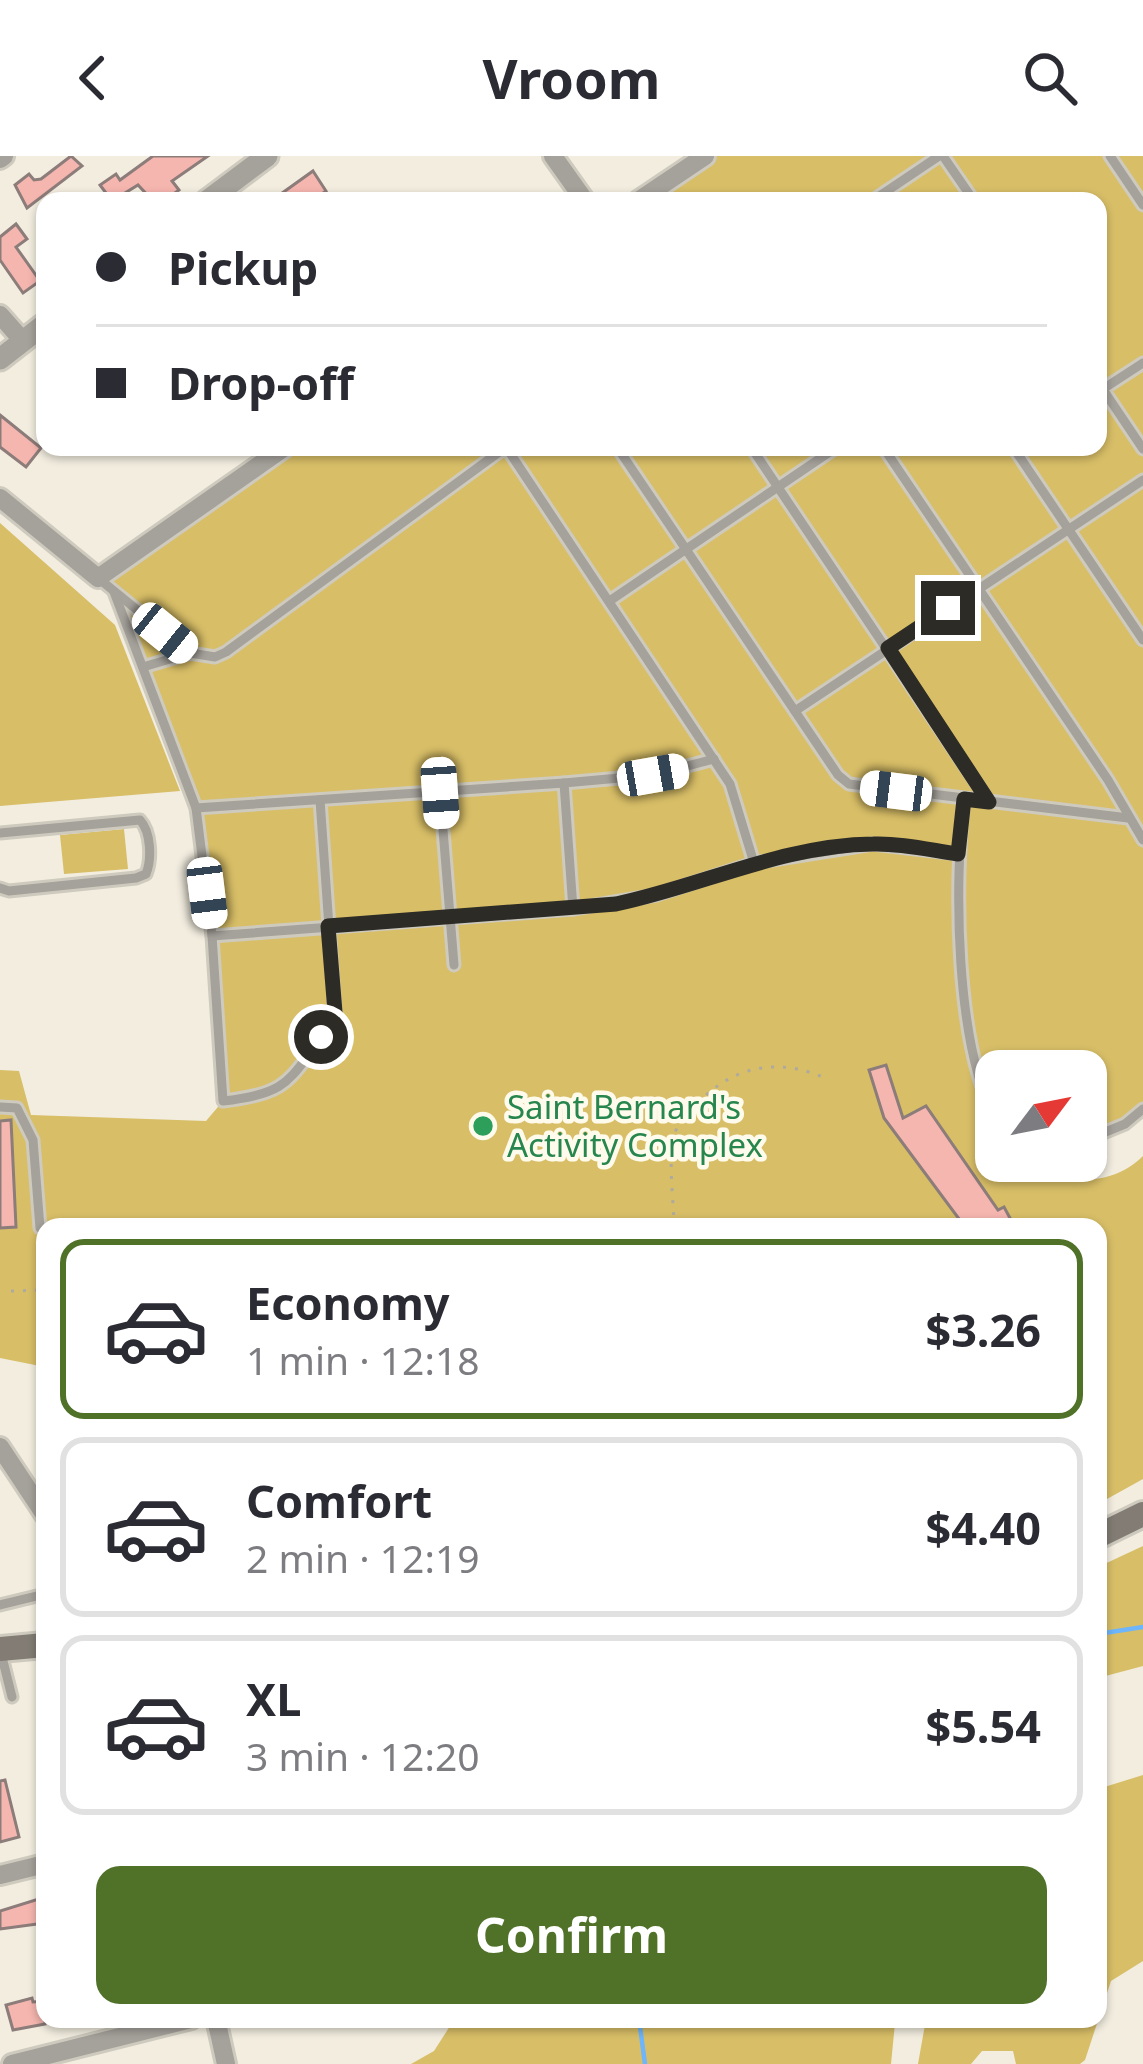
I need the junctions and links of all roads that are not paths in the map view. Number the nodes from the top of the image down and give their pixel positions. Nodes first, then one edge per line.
1 (267, 156) edge
2 (553, 156) edge
3 (705, 156) edge
4 (941, 156) edge
5 (1110, 156) edge
6 (219, 192) edge
7 (579, 192) edge
8 (651, 192) edge
9 (886, 192) edge
10 (967, 192) edge
11 (1143, 205) edge
12 (0, 315) edge
13 (36, 331) edge
14 (23, 341) junction
15 (0, 359) edge
16 (1143, 363) edge
17 (1107, 383) edge
18 (1107, 395) edge
19 (1143, 448) edge
20 (272, 456) edge
21 (494, 456) edge
22 (512, 456) edge
23 (622, 456) edge
24 (757, 456) edge
25 (824, 456) edge
26 (889, 456) edge
27 (1019, 456) edge
28 (1143, 480) edge
29 (778, 488) junction
30 (0, 498) edge
31 (1067, 528) junction
32 (686, 549) junction
33 (98, 578) junction
34 (979, 588) junction
35 (114, 592) junction
36 (610, 600) junction
37 (1143, 640) edge
38 (888, 648) junction
39 (190, 653) junction
40 (143, 667) junction
41 (795, 711) junction
42 (714, 759) junction
43 (564, 783) junction
44 (440, 793) junction
45 (964, 799) junction
46 (320, 800) junction
47 (989, 802) junction
48 (196, 808) junction
49 (1129, 818) junction
50 (0, 832) edge
51 (1143, 840) edge
52 (958, 854) junction
53 (754, 863) junction
54 (0, 888) edge
55 (573, 909) junction
56 (449, 918) junction
57 (328, 926) junction
58 (212, 936) junction
59 (454, 965) dead end
60 (975, 1050) edge
61 (0, 1107) edge
62 (1143, 1109) edge
63 (1107, 1132) edge
64 (39, 1218) edge
65 (0, 1448) edge
66 (36, 1501) edge
67 (1143, 1514) edge
68 (1107, 1532) edge
69 (36, 1596) edge
70 (0, 1605) edge
71 (36, 1646) edge
72 (0, 1649) edge
73 (11, 1697) dead end
74 (36, 1866) edge
75 (0, 1875) edge
76 (155, 2028) edge
77 (219, 2028) edge
78 (12, 2064) edge
79 (226, 2064) edge

1 - 6 street
2 - 7 street
3 - 8 street
4 - 9 lane
4 - 10 lane
5 - 11 lane
12 - 14 street
13 - 14 street
14 - 15 street
16 - 17 lane
18 - 19 lane
20 - 33 street
21 - 39 lane
22 - 36 lane
23 - 32 lane
24 - 29 lane
25 - 29 lane
26 - 34 lane
27 - 31 lane
28 - 31 lane
29 - 32 lane
29 - 38 lane
30 - 33 street
31 - 34 lane
31 - 37 lane
32 - 36 lane
32 - 41 lane
33 - 35 lane
34 - 38 lane
34 - 49 lane
35 - 39 lane
35 - 40 lane
36 - 42 lane
38 - 41 lane
38 - 47 lane
39 - 40 lane
40 - 48 lane
41 - 45 lane
42 - 43 lane
42 - 53 lane
43 - 44 lane
43 - 55 lane
44 - 46 lane
44 - 56 lane
45 - 47 lane
45 - 52 lane
46 - 48 lane
46 - 57 lane
47 - 49 lane
48 - 58 lane
49 - 51 lane
50 - 54 lane
52 - 53 lane
52 - 60 lane
53 - 55 lane
55 - 56 lane
56 - 57 lane
56 - 59 lane
57 - 58 lane
57 - 58 lane
61 - 64 lane
62 - 63 lane
65 - 66 street
67 - 68 main road
69 - 70 lane
71 - 72 main road
72 - 73 lane
74 - 75 street
76 - 78 street
77 - 79 street

